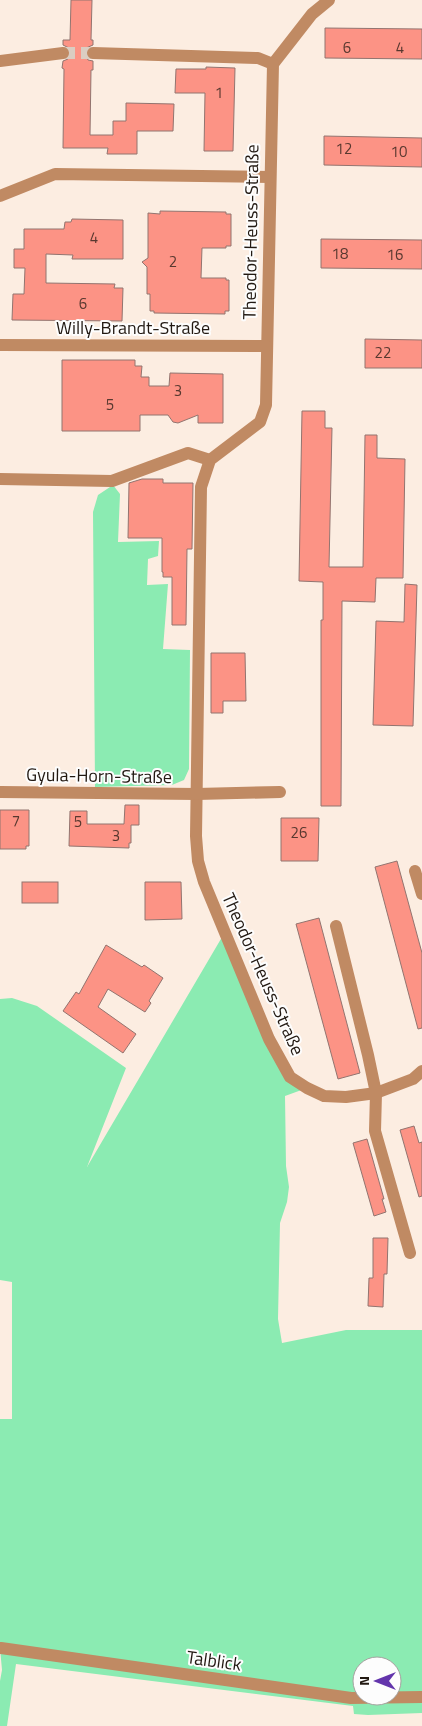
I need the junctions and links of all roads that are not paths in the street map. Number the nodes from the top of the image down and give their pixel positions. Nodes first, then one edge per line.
1 (329, 0) edge
2 (63, 53) tunnel mouth
3 (93, 54) tunnel mouth
4 (0, 61) edge
5 (273, 64) junction
6 (270, 177) junction
7 (0, 196) edge
8 (0, 344) edge
9 (266, 346) junction
10 (210, 460) junction
11 (0, 479) edge
12 (0, 792) edge
13 (280, 792) dead end
14 (197, 794) junction
15 (415, 870) dead end
16 (422, 894) edge
17 (336, 926) dead end
18 (422, 1071) edge
19 (376, 1093) junction
20 (410, 1253) dead end
21 (1, 1648) edge
22 (422, 1697) edge

1 - 5 street
2 - 4 street
3 - 5 street
5 - 6 street, Theodor-Heuss-Straße
6 - 7 street
6 - 9 street, Theodor-Heuss-Straße
8 - 9 street, Willy-Brandt-Straße
9 - 10 street, Theodor-Heuss-Straße
10 - 11 street
10 - 14 street, Theodor-Heuss-Straße
12 - 14 street, Gyula-Horn-Straße
13 - 14 street
14 - 19 street, Theodor-Heuss-Straße
15 - 16 street
17 - 19 street
18 - 19 street, Theodor-Heuss-Straße
19 - 20 street
21 - 22 street, Talblick

